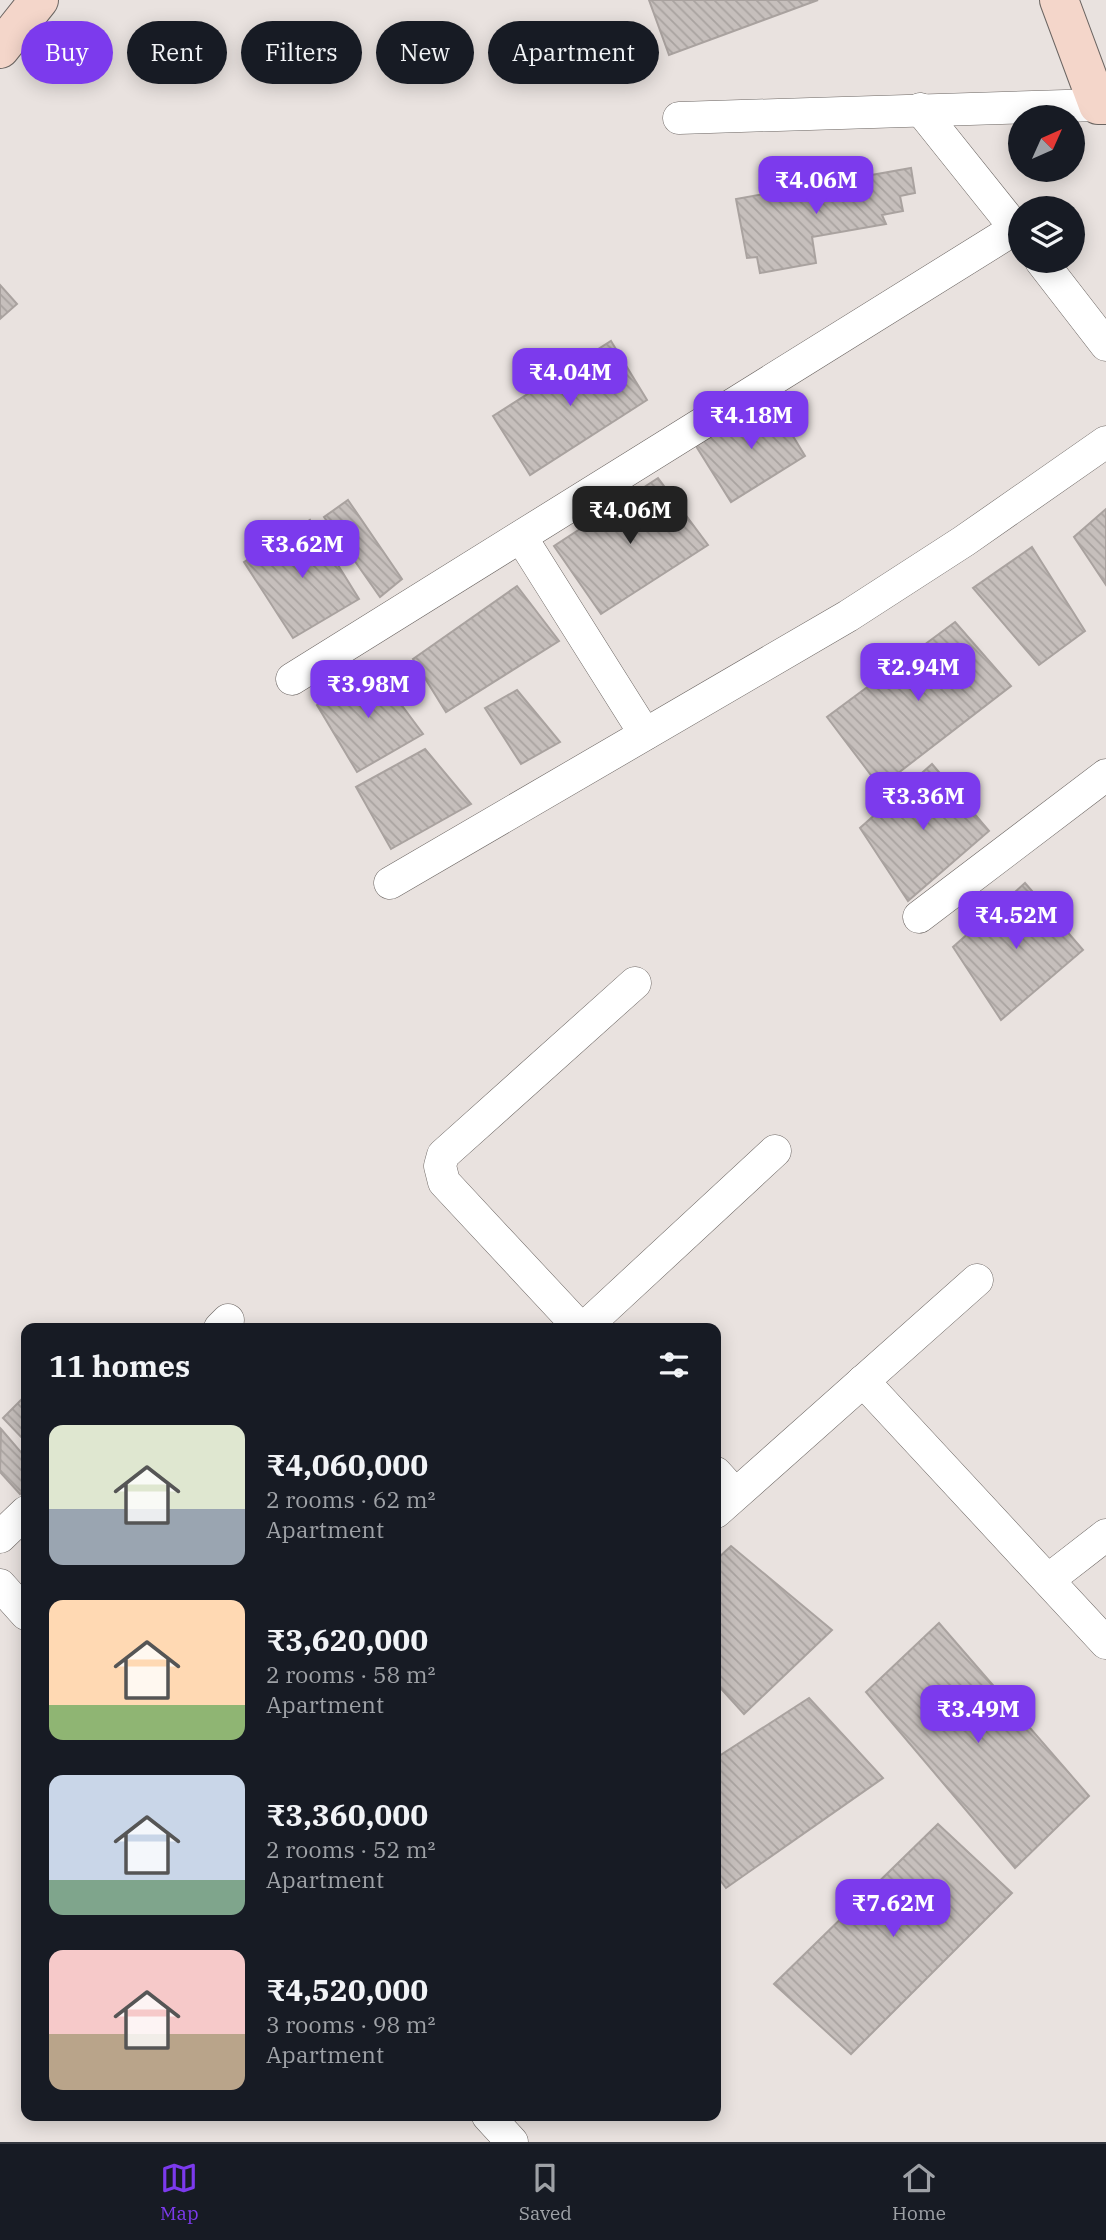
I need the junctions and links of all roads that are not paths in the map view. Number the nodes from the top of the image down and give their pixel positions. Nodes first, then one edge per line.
1 (39, 0) edge
2 (1059, 0) edge
3 (0, 49) edge
4 (1102, 105) edge
5 (920, 108) junction
6 (679, 118) dead end
7 (1008, 218) edge
8 (1008, 237) edge
9 (1050, 273) edge
10 (1106, 345) edge
11 (1106, 442) edge
12 (520, 537) junction
13 (292, 679) dead end
14 (645, 734) junction
15 (1106, 775) edge
16 (390, 883) dead end
17 (919, 917) dead end
18 (635, 983) dead end
19 (775, 1151) dead end
20 (977, 1280) dead end
21 (577, 1323) edge
22 (587, 1323) edge
23 (863, 1381) junction
24 (722, 1493) edge
25 (21, 1518) edge
26 (1106, 1535) edge
27 (0, 1538) edge
28 (1048, 1580) junction
29 (0, 1585) edge
30 (21, 1608) edge
31 (1106, 1643) edge
32 (493, 2121) edge
33 (512, 2142) edge

1 - 3 street
2 - 4 street
4 - 5 street
5 - 6 street
5 - 7 street
8 - 12 street
9 - 10 street
11 - 14 street
12 - 13 street
12 - 14 street
14 - 16 street
15 - 17 street
18 - 21 street
19 - 22 street
20 - 23 street
23 - 24 street
23 - 28 street
25 - 27 street
26 - 28 street
28 - 31 street
29 - 30 street
32 - 33 street

